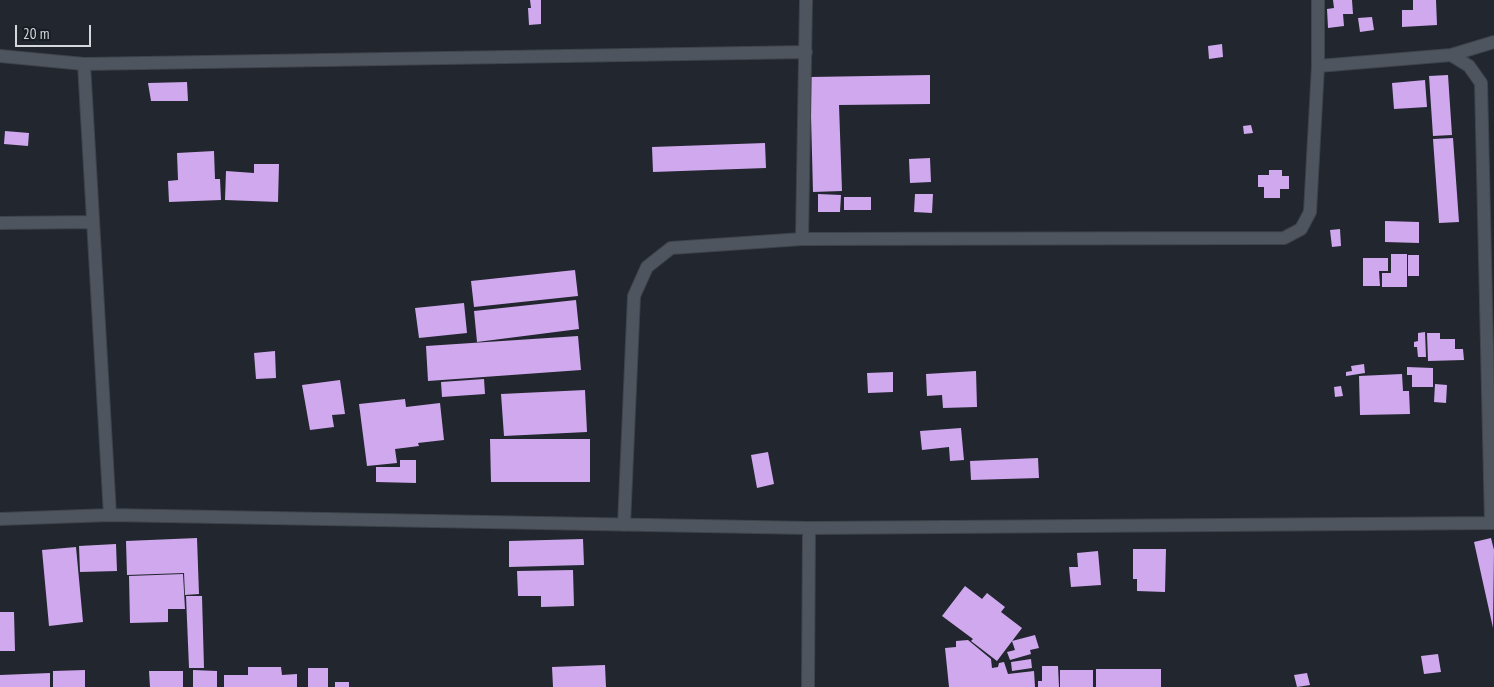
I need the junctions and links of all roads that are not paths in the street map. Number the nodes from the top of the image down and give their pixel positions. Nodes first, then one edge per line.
1 (806, 0) edge
2 (1318, 0) edge
3 (1494, 42) edge
4 (806, 52) junction
5 (1451, 55) junction
6 (0, 56) edge
7 (84, 64) junction
8 (1318, 66) junction
9 (93, 222) junction
10 (0, 223) edge
11 (802, 239) junction
12 (110, 515) junction
13 (0, 519) edge
14 (1493, 523) edge
15 (624, 525) junction
16 (809, 528) junction
17 (808, 687) edge

1 - 4 street
2 - 8 street
3 - 5 street
4 - 7 street
4 - 11 street
5 - 8 street
5 - 14 street
6 - 7 street
7 - 9 street
8 - 11 street
9 - 10 street
9 - 12 street
11 - 15 street
12 - 13 street
12 - 15 street
14 - 16 street
15 - 16 street
16 - 17 street

